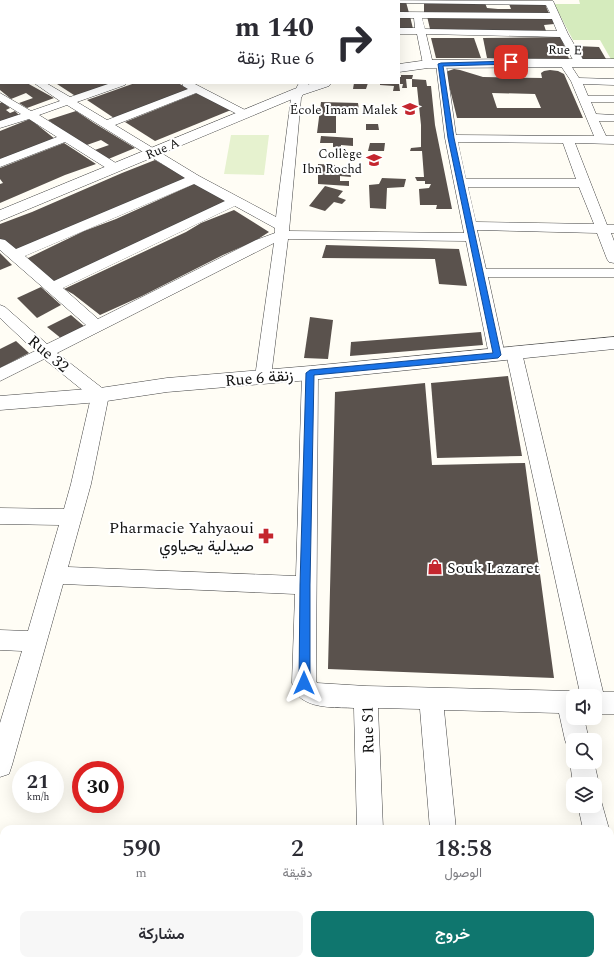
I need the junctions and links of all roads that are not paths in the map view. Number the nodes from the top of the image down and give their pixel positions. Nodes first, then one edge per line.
1 (344, 0) edge
2 (415, 0) edge
3 (400, 14) edge
4 (417, 15) junction
5 (554, 16) junction
6 (400, 31) edge
7 (421, 31) junction
8 (563, 34) junction
9 (400, 63) edge
10 (564, 63) junction
11 (580, 63) junction
12 (614, 63) edge
13 (430, 64) junction
14 (400, 68) edge
15 (576, 81) junction
16 (614, 82) edge
17 (42, 84) edge
18 (118, 84) edge
19 (188, 84) edge
20 (314, 84) edge
21 (303, 85) edge
22 (197, 89) junction
23 (1, 98) edge
24 (584, 99) junction
25 (614, 100) edge
26 (70, 101) junction
27 (265, 106) junction
28 (295, 111) junction
29 (241, 113) junction
30 (30, 115) junction
31 (593, 118) junction
32 (614, 118) edge
33 (106, 124) junction
34 (0, 125) edge
35 (65, 138) junction
36 (451, 138) junction
37 (567, 139) junction
38 (610, 140) edge
39 (150, 150) junction
40 (0, 163) edge
41 (111, 166) junction
42 (195, 179) junction
43 (460, 183) junction
44 (585, 183) junction
45 (235, 201) junction
46 (0, 207) edge
47 (0, 216) edge
48 (608, 228) edge
49 (282, 231) junction
50 (471, 231) junction
51 (0, 243) edge
52 (15, 255) junction
53 (614, 259) edge
54 (480, 273) junction
55 (614, 273) edge
56 (53, 287) junction
57 (0, 310) edge
58 (97, 326) junction
59 (614, 343) edge
60 (46, 352) junction
61 (506, 354) junction
62 (310, 373) junction
63 (0, 375) edge
64 (263, 376) junction
65 (100, 395) junction
66 (0, 403) edge
67 (0, 516) edge
68 (72, 517) junction
69 (55, 575) junction
70 (305, 585) junction
71 (0, 640) edge
72 (36, 641) junction
73 (590, 689) edge
74 (366, 697) junction
75 (431, 699) junction
76 (566, 702) edge
77 (602, 703) edge
78 (614, 703) edge
79 (0, 765) edge
80 (593, 813) edge
81 (370, 825) edge
82 (443, 825) edge
83 (595, 825) edge

1 - 2 street
2 - 4 street
2 - 5 street
3 - 4 street
4 - 5 street
4 - 7 street
5 - 8 street
6 - 7 street
7 - 8 street
7 - 13 street
8 - 11 street
9 - 13 street
10 - 11 street, Rue E
10 - 13 street, Rue E
10 - 15 street
11 - 12 street, Rue E
13 - 14 street
13 - 36 street
15 - 16 street
15 - 24 street
17 - 26 street
18 - 26 street
19 - 22 street
20 - 21 street, Rue A
21 - 27 street, Rue A
21 - 28 street
21 - 29 street, Rue A
22 - 29 street
22 - 33 street
23 - 30 street
24 - 25 street
24 - 31 street
26 - 30 street
26 - 33 street
27 - 28 street
27 - 29 street, Rue A
28 - 49 street
29 - 39 street, Rue A
30 - 34 street
30 - 35 street
31 - 32 street
31 - 38 street
33 - 39 street
35 - 40 street
35 - 41 street
36 - 37 street
36 - 43 street
37 - 38 street
37 - 44 street
39 - 41 street, Rue A
39 - 42 street
41 - 46 street, Rue A
41 - 47 street, Rue A
42 - 45 street
42 - 52 street
43 - 44 street
43 - 50 street
44 - 48 street
45 - 49 street
45 - 56 street
48 - 50 street
48 - 53 street
49 - 50 street
49 - 58 street
49 - 64 street
50 - 54 street
51 - 52 street
52 - 56 street
54 - 55 street
54 - 61 street
56 - 58 street
57 - 60 street, Rue 32
58 - 60 street
59 - 61 street, Rue 6 زنقة
60 - 63 street
60 - 65 street, Rue 32
61 - 62 street, Rue 6 زنقة
61 - 73 street
62 - 64 street, Rue 6 زنقة
62 - 70 street, Rue S1
64 - 65 street, Rue 6 زنقة
65 - 66 street, Rue 6 زنقة
65 - 68 street
67 - 68 street
68 - 69 street
69 - 70 street
69 - 72 street
70 - 74 street, Rue S1
71 - 72 street
72 - 79 street
74 - 75 street
74 - 81 street, Rue S1
75 - 76 street
75 - 82 street
77 - 78 street
80 - 83 street

